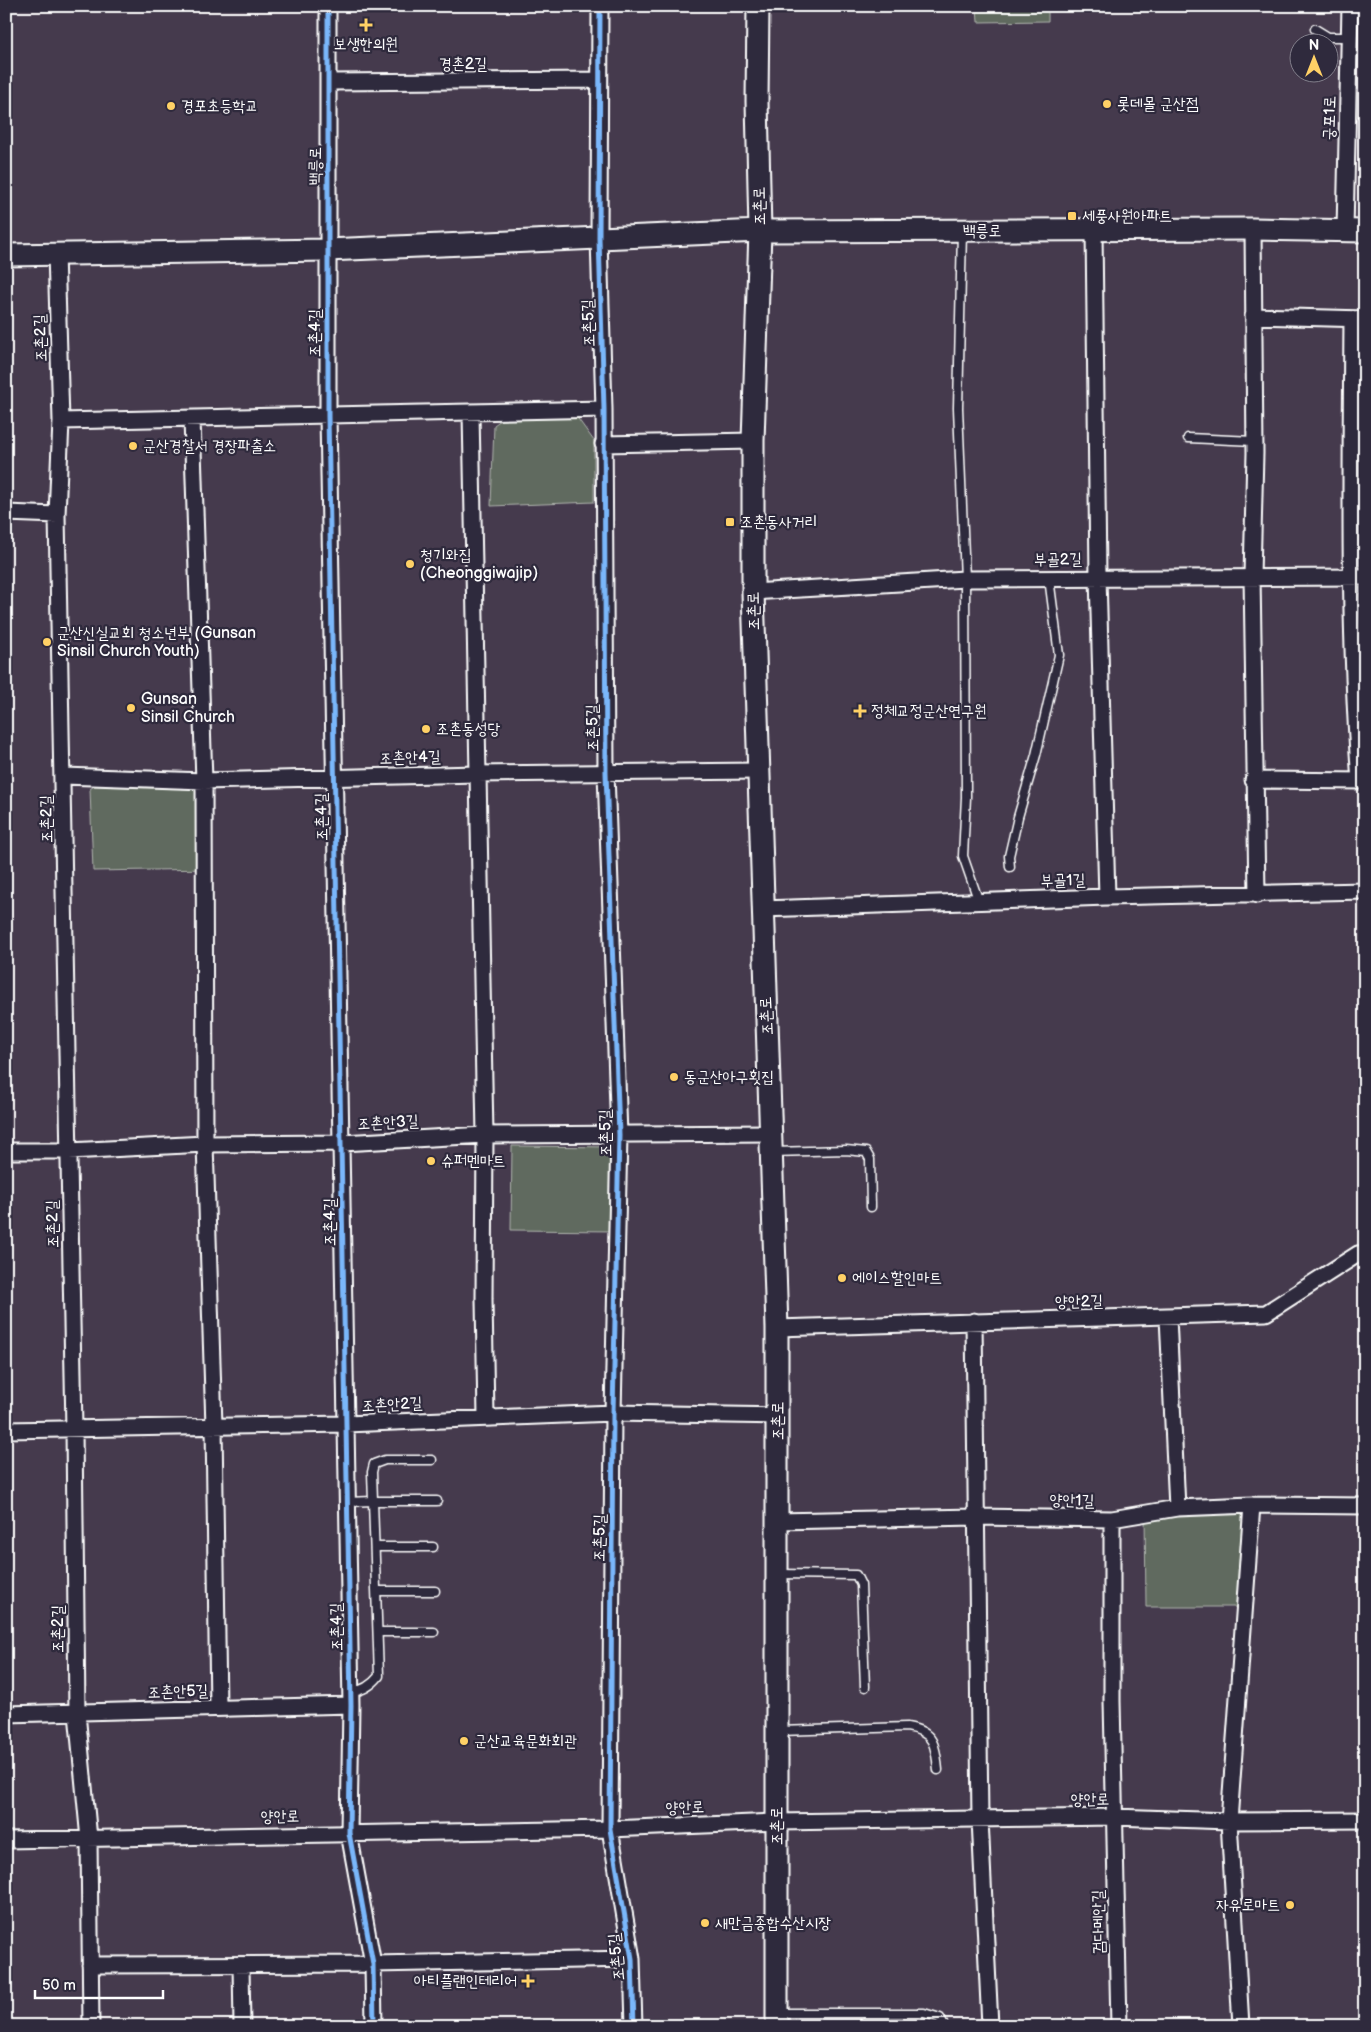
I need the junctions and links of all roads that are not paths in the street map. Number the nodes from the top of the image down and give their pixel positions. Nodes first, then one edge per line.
1 (328, 6) edge
2 (600, 6) edge
3 (758, 6) edge
4 (1350, 6) edge
5 (1316, 29) dead end
6 (1358, 36) edge
7 (598, 80) junction
8 (329, 82) junction
9 (1253, 229) junction
10 (1094, 230) junction
11 (1355, 230) edge
12 (760, 231) junction
13 (962, 231) junction
14 (599, 238) junction
15 (327, 250) junction
16 (56, 253) junction
17 (6, 255) edge
18 (1253, 316) junction
19 (1359, 319) edge
20 (604, 409) junction
21 (471, 413) junction
22 (328, 416) junction
23 (192, 419) junction
24 (61, 421) junction
25 (1188, 438) dead end
26 (753, 441) junction
27 (1254, 441) junction
28 (603, 444) junction
29 (6, 514) edge
30 (58, 515) junction
31 (1252, 576) junction
32 (1098, 577) junction
33 (1358, 577) edge
34 (1049, 578) junction
35 (965, 579) junction
36 (753, 592) junction
37 (758, 771) junction
38 (606, 773) junction
39 (477, 774) junction
40 (64, 776) junction
41 (334, 778) junction
42 (204, 780) junction
43 (1253, 780) junction
44 (1362, 781) edge
45 (1010, 867) dead end
46 (1365, 891) edge
47 (1256, 894) junction
48 (1107, 897) junction
49 (979, 902) junction
50 (762, 910) junction
51 (485, 1135) junction
52 (619, 1135) junction
53 (342, 1143) junction
54 (773, 1143) junction
55 (205, 1144) junction
56 (6, 1151) edge
57 (69, 1151) junction
58 (872, 1208) dead end
59 (1365, 1253) edge
60 (1168, 1318) junction
61 (974, 1321) junction
62 (777, 1328) junction
63 (614, 1413) junction
64 (779, 1416) junction
65 (486, 1418) junction
66 (346, 1424) junction
67 (214, 1426) junction
68 (6, 1430) edge
69 (74, 1430) junction
70 (432, 1460) dead end
71 (437, 1501) dead end
72 (347, 1502) junction
73 (373, 1502) junction
74 (1252, 1505) junction
75 (1365, 1506) edge
76 (1176, 1508) junction
77 (976, 1517) junction
78 (1112, 1519) junction
79 (777, 1522) junction
80 (376, 1547) junction
81 (433, 1547) dead end
82 (777, 1574) junction
83 (377, 1591) junction
84 (435, 1591) dead end
85 (379, 1632) junction
86 (434, 1632) dead end
87 (865, 1686) dead end
88 (351, 1699) junction
89 (218, 1708) junction
90 (76, 1713) junction
91 (6, 1714) edge
92 (777, 1731) junction
93 (938, 1770) dead end
94 (1114, 1817) junction
95 (980, 1819) junction
96 (1365, 1820) edge
97 (1230, 1821) junction
98 (777, 1822) junction
99 (610, 1829) junction
100 (349, 1833) junction
101 (6, 1840) edge
102 (89, 1840) junction
103 (632, 1959) junction
104 (373, 1964) junction
105 (90, 1965) junction
106 (241, 1965) junction
107 (777, 2020) edge
108 (91, 2026) edge
109 (242, 2026) edge
110 (374, 2026) edge
111 (634, 2026) edge
112 (944, 2026) edge
113 (990, 2026) edge
114 (1119, 2026) edge
115 (1241, 2026) edge

1 - 8 street
2 - 7 street
3 - 12 street, 조촌로
4 - 6 street, 궁포1로
5 - 6 lane
6 - 11 street, 궁포1로
7 - 8 street, 경촌2길
7 - 14 street
8 - 15 street, 백릉로
9 - 10 street, 백릉로
9 - 11 street, 백릉로
9 - 18 street
10 - 13 street, 백릉로
10 - 32 street
12 - 13 street, 백릉로
12 - 14 street, 백릉로
12 - 26 street, 조촌로
13 - 35 lane
14 - 15 street, 백릉로
14 - 20 street, 조촌5길
15 - 16 street, 백릉로
15 - 22 street, 조촌4길
16 - 17 street, 백릉로
16 - 24 street, 조촌2길
18 - 19 street
18 - 27 street
19 - 33 street
20 - 21 street
20 - 28 street, 조촌5길
21 - 22 street
21 - 39 street
22 - 23 street
22 - 41 street, 조촌4길
23 - 24 street
23 - 42 street
24 - 30 street, 조촌2길
25 - 27 lane
26 - 28 street
26 - 36 street, 조촌로
27 - 31 street
28 - 38 street, 조촌5길
29 - 30 street
30 - 40 street, 조촌2길
31 - 32 street, 부골2길
31 - 33 street, 부골2길
31 - 43 street
32 - 34 street, 부골2길
32 - 48 street
33 - 44 street
34 - 35 street, 부골2길
34 - 45 lane
35 - 36 street, 부골2길
35 - 49 lane
36 - 37 street, 조촌로
37 - 38 street, 조촌안4길
37 - 50 street, 조촌로
38 - 39 street, 조촌안4길
38 - 52 street, 조촌5길
39 - 41 street, 조촌안4길
39 - 51 street
40 - 42 street, 조촌안4길
40 - 57 street, 조촌2길
41 - 42 street, 조촌안4길
41 - 53 street, 조촌4길
42 - 55 street
43 - 44 street
43 - 47 street
46 - 47 street, 부골1길
47 - 48 street, 부골1길
48 - 49 street, 부골1길
49 - 50 street, 부골1길
50 - 54 street, 조촌로
51 - 52 street, 조촌안3길
51 - 53 street, 조촌안3길
51 - 65 street
52 - 54 street, 조촌안3길
52 - 63 street, 조촌5길
53 - 55 street, 조촌안3길
53 - 66 street, 조촌4길
54 - 58 lane
54 - 62 street, 조촌로
55 - 57 street, 조촌안3길
55 - 67 street
56 - 57 street, 조촌안3길
57 - 69 street, 조촌2길
59 - 60 street, 양안2길
60 - 61 street, 양안2길
60 - 76 street
61 - 62 street, 양안2길
61 - 77 street
62 - 64 street, 조촌로
63 - 64 street, 조촌안2길
63 - 65 street, 조촌안2길
63 - 99 street, 조촌5길
64 - 79 street, 조촌로
65 - 66 street, 조촌안2길
66 - 67 street, 조촌안2길
66 - 72 street, 조촌4길
67 - 69 street, 조촌안2길
67 - 89 street
68 - 69 street, 조촌안2길
69 - 90 street, 조촌2길
70 - 73 lane
71 - 73 lane
72 - 73 lane
72 - 88 street, 조촌4길
73 - 80 lane
74 - 75 street, 양안1길
74 - 76 street, 양안1길
74 - 97 street
76 - 78 street, 양안1길
77 - 78 street, 양안1길
77 - 79 street, 양안1길
77 - 95 street
78 - 94 street, 검다메안길
79 - 82 street, 조촌로
80 - 81 lane
80 - 83 lane
82 - 87 lane
82 - 92 street, 조촌로
83 - 84 lane
83 - 85 lane
85 - 86 lane
85 - 88 lane
88 - 89 street, 조촌안5길
88 - 100 street, 조촌4길
89 - 90 street, 조촌안5길
90 - 91 street, 조촌안5길
90 - 102 street, 조촌2길
92 - 93 lane
92 - 98 street, 조촌로
94 - 95 street, 양안로
94 - 97 street, 양안로
94 - 114 street, 검다메안길
95 - 98 street, 양안로
95 - 113 street
96 - 97 street, 양안로
97 - 115 street
98 - 99 street, 양안로
98 - 107 street, 조촌로
99 - 100 street, 양안로
99 - 103 street, 조촌5길
100 - 102 street, 양안로
100 - 104 street, 조촌4길
101 - 102 street, 양안로
102 - 105 street, 조촌2길
103 - 104 street
103 - 111 street, 조촌5길
104 - 106 street
104 - 110 street, 조촌4길
105 - 106 street
105 - 108 street, 조촌2길
106 - 109 street
107 - 112 lane

